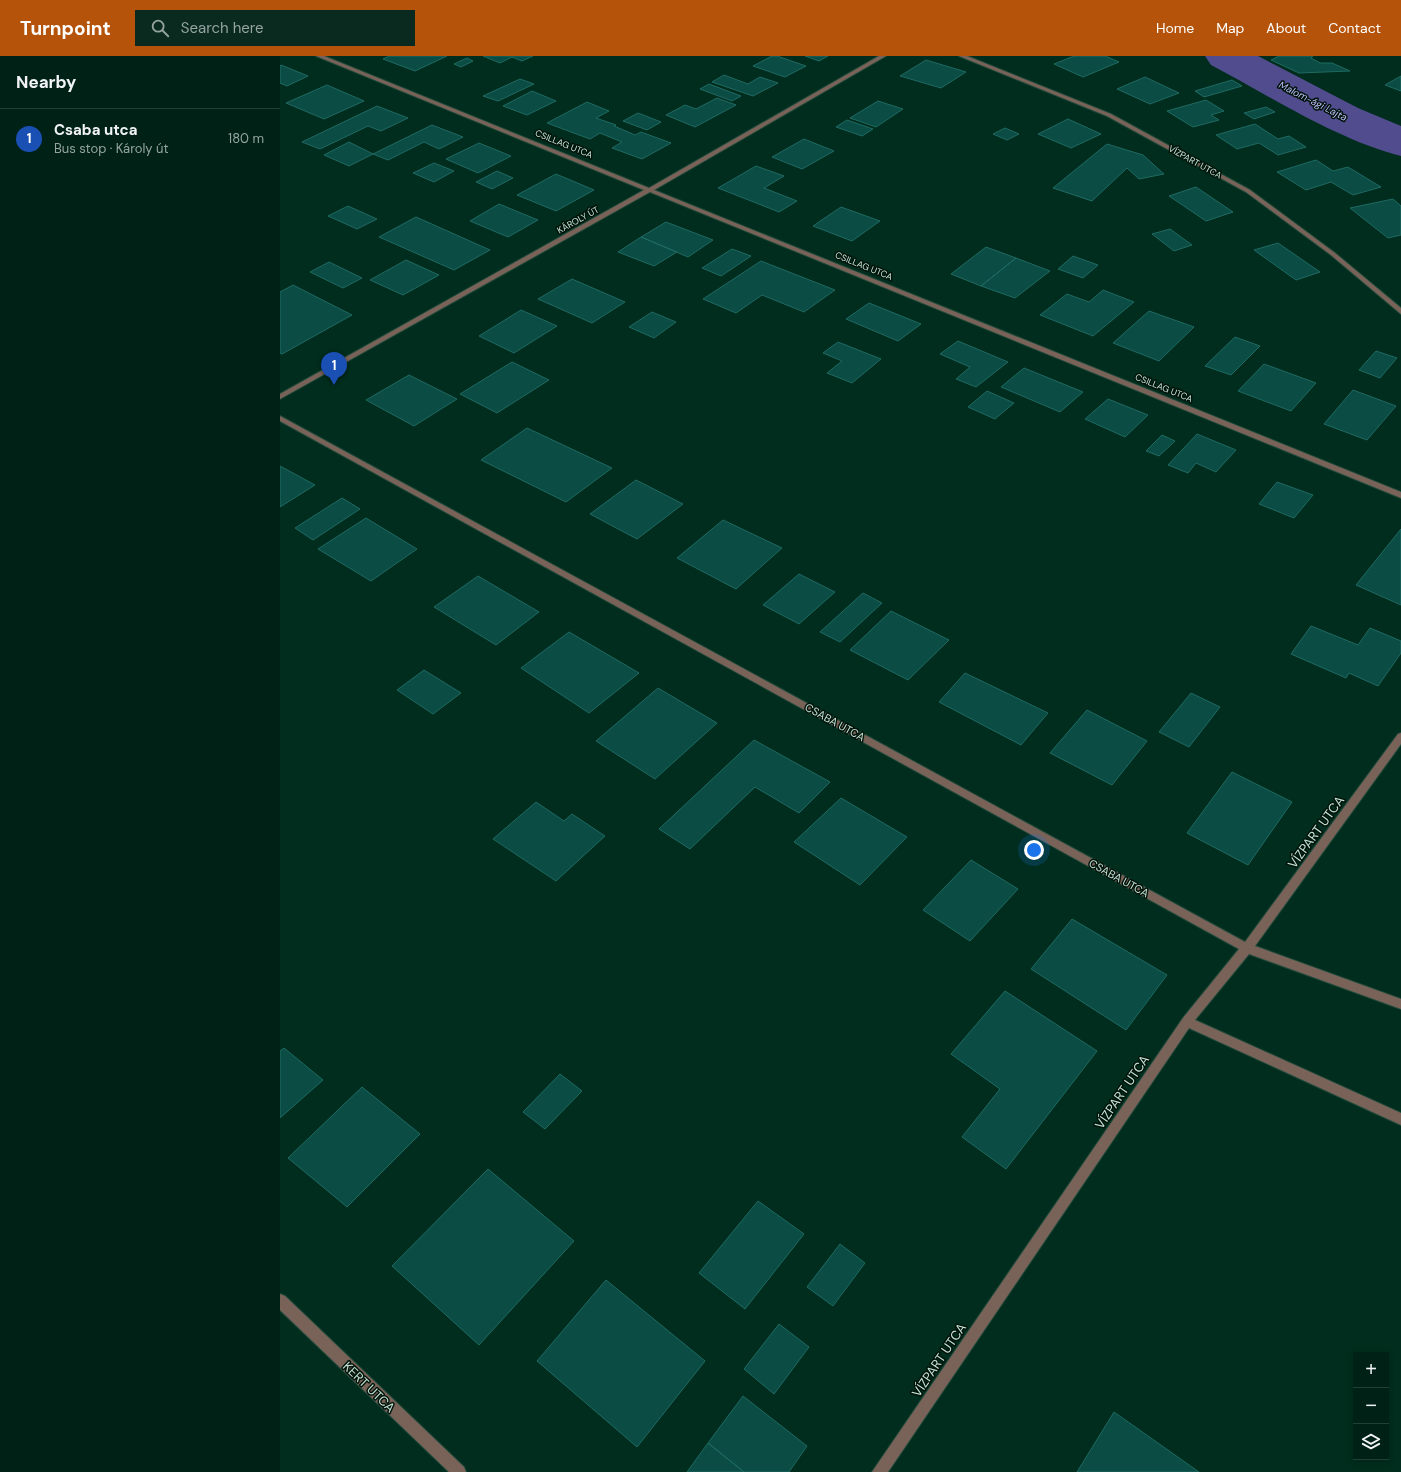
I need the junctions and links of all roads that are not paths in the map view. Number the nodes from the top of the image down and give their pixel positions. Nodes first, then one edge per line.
1 (319, 56) edge
2 (883, 56) edge
3 (962, 56) edge
4 (651, 189) junction
5 (1401, 312) edge
6 (280, 397) edge
7 (280, 418) edge
8 (1401, 495) edge
9 (1401, 738) edge
10 (1247, 948) junction
11 (1401, 1004) edge
12 (1187, 1022) junction
13 (1401, 1119) edge
14 (280, 1301) edge
15 (459, 1472) edge
16 (879, 1472) edge

1 - 4 street, CSILLAG UTCA
2 - 4 street, KÁROLY ÚT
3 - 5 street, VÍZPART UTCA
4 - 6 street, KÁROLY ÚT
4 - 8 street, CSILLAG UTCA
7 - 10 street, CSABA UTCA
9 - 10 street, VÍZPART UTCA
10 - 11 street, CSABA UTCA
10 - 12 street, VÍZPART UTCA
12 - 13 street
12 - 16 street, VÍZPART UTCA
14 - 15 street, KERT UTCA

